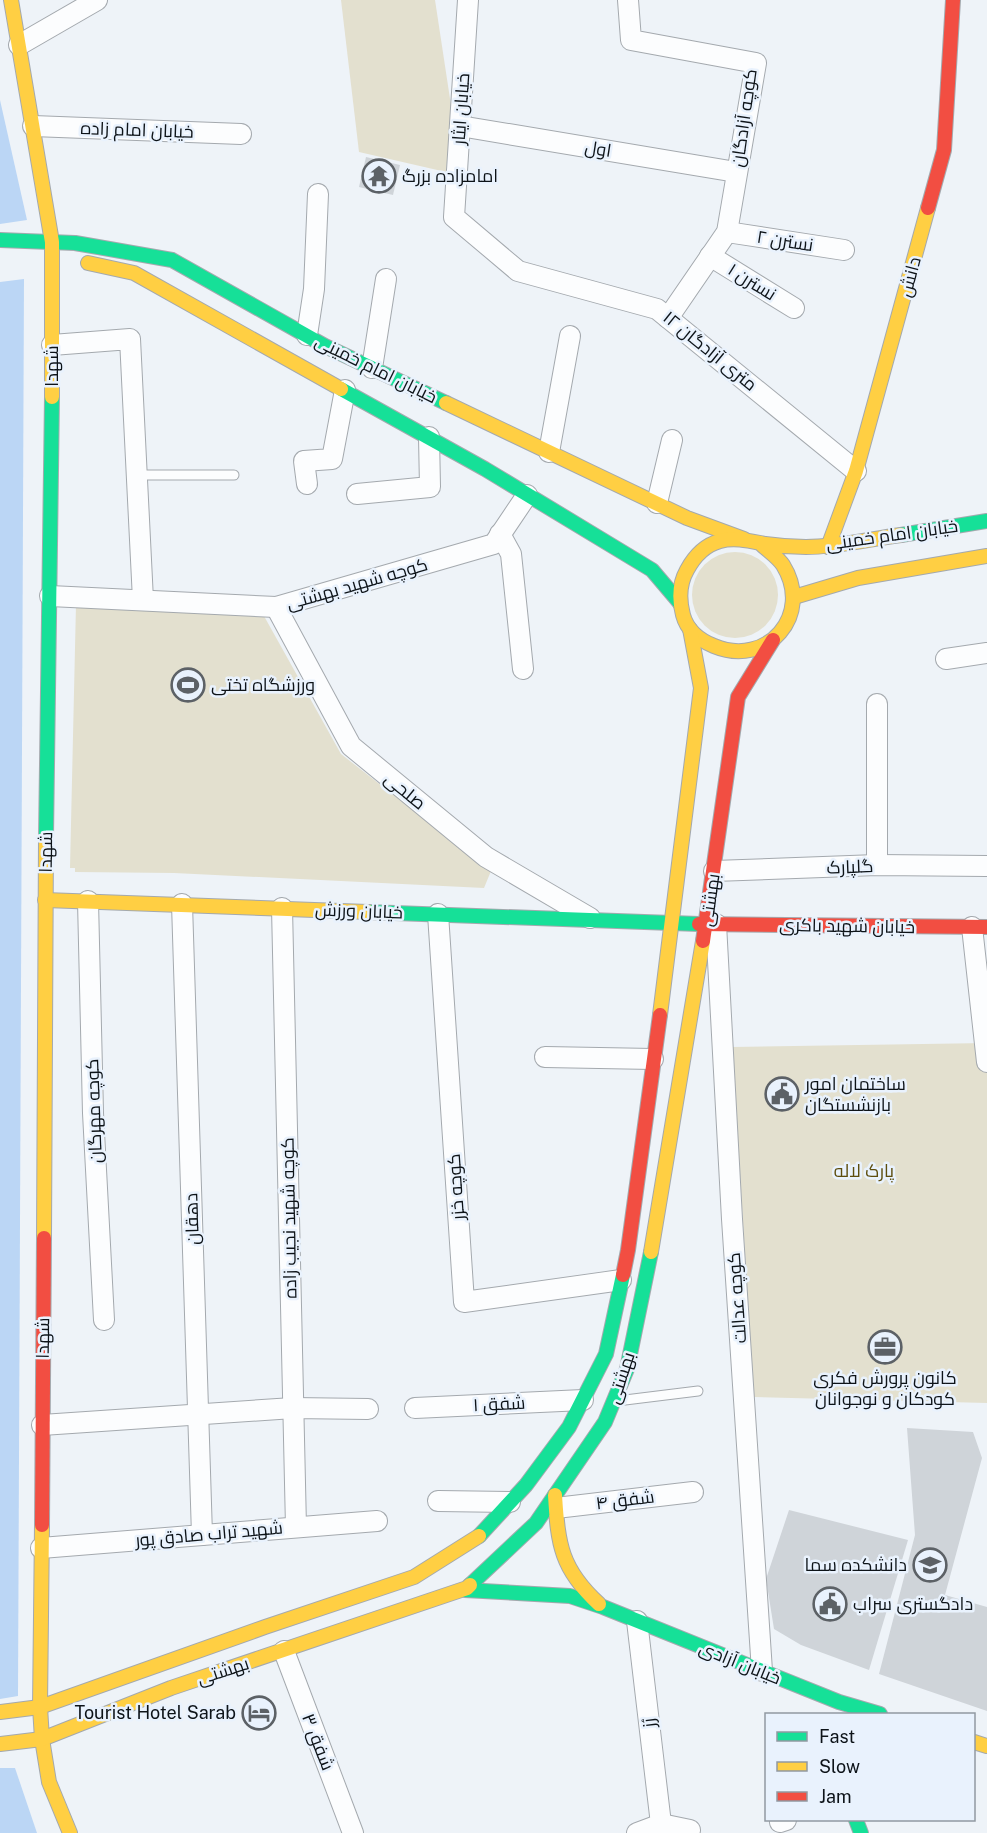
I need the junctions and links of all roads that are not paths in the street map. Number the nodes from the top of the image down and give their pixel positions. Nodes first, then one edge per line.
1 (11, 0) edge
2 (97, 0) edge
3 (468, 0) edge
4 (628, 0) edge
5 (953, 0) edge
6 (19, 45) junction
7 (33, 126) junction
8 (460, 126) junction
9 (241, 134) dead end
10 (736, 172) junction
11 (318, 194) dead end
12 (454, 217) joint
13 (727, 232) junction
14 (0, 240) edge
15 (52, 242) junction
16 (844, 250) dead end
17 (710, 256) junction
18 (57, 261) junction
19 (386, 279) dead end
20 (794, 308) dead end
21 (668, 318) junction
22 (307, 335) junction
23 (570, 336) dead end
24 (52, 345) junction
25 (372, 368) junction
26 (345, 390) junction
27 (429, 437) junction
28 (672, 440) dead end
29 (549, 452) junction
30 (856, 471) junction
31 (137, 475) junction
32 (234, 475) dead end
33 (307, 484) dead end
34 (357, 494) dead end
35 (527, 495) junction
36 (657, 503) junction
37 (987, 521) edge
38 (500, 534) junction
39 (744, 539) junction
40 (760, 543) junction
41 (828, 546) junction
42 (987, 556) edge
43 (50, 596) junction
44 (795, 597) junction
45 (142, 600) junction
46 (680, 603) junction
47 (276, 607) junction
48 (690, 629) junction
49 (773, 640) junction
50 (987, 653) edge
51 (946, 658) dead end
52 (523, 669) dead end
53 (877, 704) dead end
54 (877, 866) junction
55 (987, 866) edge
56 (714, 871) junction
57 (45, 900) junction
58 (88, 902) junction
59 (182, 904) junction
60 (282, 908) junction
61 (438, 914) junction
62 (592, 920) junction
63 (672, 923) junction
64 (711, 924) junction
65 (979, 927) edge
66 (545, 1058) dead end
67 (654, 1059) junction
68 (987, 1062) edge
69 (621, 1280) junction
70 (104, 1320) dead end
71 (698, 1391) dead end
72 (583, 1400) junction
73 (613, 1402) junction
74 (293, 1408) junction
75 (368, 1408) dead end
76 (415, 1408) dead end
77 (198, 1414) junction
78 (42, 1425) junction
79 (693, 1492) dead end
80 (438, 1501) dead end
81 (510, 1502) junction
82 (556, 1502) junction
83 (377, 1521) dead end
84 (296, 1527) junction
85 (202, 1535) junction
86 (41, 1548) junction
87 (465, 1590) junction
88 (603, 1607) junction
89 (637, 1621) junction
90 (284, 1651) junction
91 (762, 1671) junction
92 (798, 1686) junction
93 (806, 1705) dead end
94 (40, 1707) junction
95 (0, 1712) edge
96 (877, 1713) edge
97 (42, 1739) junction
98 (0, 1744) edge
99 (661, 1824) junction
100 (690, 1830) dead end
101 (70, 1833) edge
102 (353, 1833) edge
103 (637, 1833) edge

1 - 6 main road, شهدا
2 - 6 street
3 - 8 street, خیابان ایثار
4 - 10 street, کوچه آزادگان
5 - 30 main road, دانش
6 - 7 main road, شهدا
7 - 9 street, خیابان امام زاده
7 - 15 main road, شهدا
8 - 10 street, اول
8 - 12 street, خیابان ایثار
10 - 13 street, کوچه آزادگان
11 - 22 street
12 - 21 street, ۱۲ متری آزادگان
13 - 16 street, نسترن ۲
13 - 17 street, کوچه آزادگان
14 - 15 main road, خیابان امام خمینی
15 - 18 main road, شهدا
15 - 22 main road, خیابان امام خمینی
17 - 20 street, نسترن ۱
17 - 21 street, کوچه آزادگان
18 - 24 main road, شهدا
18 - 26 main road, خیابان امام خمینی
19 - 25 street
21 - 30 street, ۱۲ متری آزادگان
22 - 25 main road, خیابان امام خمینی
23 - 29 street
24 - 31 street
24 - 43 main road, شهدا
25 - 29 main road, خیابان امام خمینی
26 - 27 main road, خیابان امام خمینی
26 - 33 street
27 - 34 street
27 - 35 main road, خیابان امام خمینی
28 - 36 street
29 - 36 main road, خیابان امام خمینی
30 - 41 main road, دانش
31 - 32 lane
31 - 45 street
35 - 38 street, کوچه شهید بهشتی
35 - 46 main road, خیابان امام خمینی
36 - 39 main road, خیابان امام خمینی
37 - 41 main road, خیابان امام خمینی
38 - 47 street, کوچه شهید بهشتی
38 - 52 street
39 - 40 main road
39 - 46 main road
40 - 41 main road, خیابان امام خمینی
40 - 44 main road
42 - 44 main road, خیابان امام خمینی
43 - 45 street, کوچه شهید بهشتی
43 - 57 main road, شهدا
44 - 49 main road
45 - 47 street, کوچه شهید بهشتی
46 - 48 main road
47 - 62 street, صلحی
48 - 49 main road
48 - 63 main road, بهشتی
49 - 56 main road, بهشتی
50 - 51 street
53 - 54 street
54 - 55 street, گلپارک
54 - 56 street, گلپارک
56 - 64 main road, بهشتی
57 - 58 main road, خیابان ورزش
57 - 78 main road, شهدا
58 - 59 main road, خیابان ورزش
58 - 70 street, کوچه مهرگان
59 - 60 main road, خیابان ورزش
59 - 77 street, دهقان
60 - 61 main road, خیابان ورزش
60 - 74 street, کوچه شهید نجیب زاده
61 - 62 main road, خیابان ورزش
61 - 69 street, کوچه خزر
62 - 63 main road, خیابان ورزش
63 - 64 main road, خیابان شهید باکری
63 - 67 main road, بهشتی
64 - 65 main road, خیابان شهید باکری
64 - 73 main road, بهشتی
64 - 91 street, کوچه عدالت
65 - 68 street
66 - 67 street
67 - 69 main road, بهشتی
69 - 72 main road, بهشتی
71 - 73 lane
72 - 76 street, شفق ۱
72 - 81 main road, بهشتی
73 - 82 main road, بهشتی
74 - 75 street
74 - 77 street
74 - 84 street, کوچه شهید نجیب زاده
77 - 78 street
77 - 85 street, دهقان
78 - 86 main road, شهدا
79 - 82 street, شفق ۴
80 - 81 street
81 - 94 main road, بهشتی
82 - 87 main road, بهشتی
82 - 88 main road
83 - 84 street, شهید تراب صادق پور
84 - 85 street, شهید تراب صادق پور
85 - 86 street, شهید تراب صادق پور
86 - 94 main road, شهدا
87 - 88 main road, خیابان آزادی
87 - 90 main road, بهشتی
88 - 89 main road, خیابان آزادی
89 - 91 main road, خیابان آزادی
89 - 99 street, رُز
90 - 97 main road, بهشتی
90 - 102 street, شفق ۳
91 - 92 main road, خیابان آزادی
92 - 93 main road
92 - 96 main road, خیابان آزادی
94 - 95 main road, بهشتی
94 - 97 main road, شهدا
97 - 98 main road, بهشتی
97 - 101 main road, شهدا
99 - 100 street
99 - 103 street

